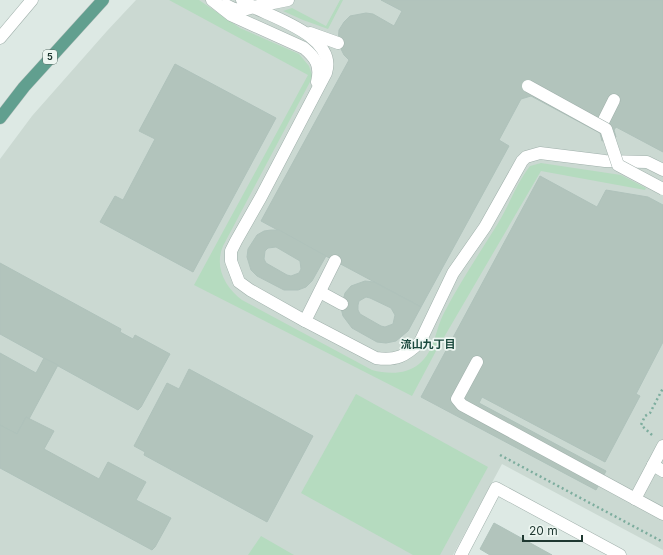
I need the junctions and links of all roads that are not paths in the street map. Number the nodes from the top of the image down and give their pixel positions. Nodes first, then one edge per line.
1 (32, 0) edge
2 (103, 0) edge
3 (212, 0) edge
4 (220, 0) edge
5 (242, 0) edge
6 (288, 0) edge
7 (253, 7) junction
8 (299, 30) junction
9 (0, 38) edge
10 (338, 43) dead end
11 (528, 86) dead end
12 (315, 93) junction
13 (614, 100) dead end
14 (0, 118) edge
15 (601, 126) junction
16 (663, 170) edge
17 (663, 189) edge
18 (335, 261) dead end
19 (320, 292) junction
20 (342, 304) dead end
21 (305, 321) junction
22 (477, 362) dead end
23 (659, 442) edge
24 (658, 468) edge
25 (634, 499) junction
26 (663, 514) edge
27 (461, 555) edge
28 (620, 555) edge

1 - 9 street
2 - 14 main road, 5
3 - 12 street
4 - 7 street
5 - 7 street
6 - 7 street
7 - 8 street
8 - 10 street
8 - 12 street
11 - 15 street, bridge
12 - 21 street
13 - 15 street
15 - 17 street, bridge
16 - 21 street
18 - 19 street
19 - 20 street
19 - 21 street
22 - 25 street
23 - 24 street
24 - 25 street
25 - 26 street
27 - 28 street

